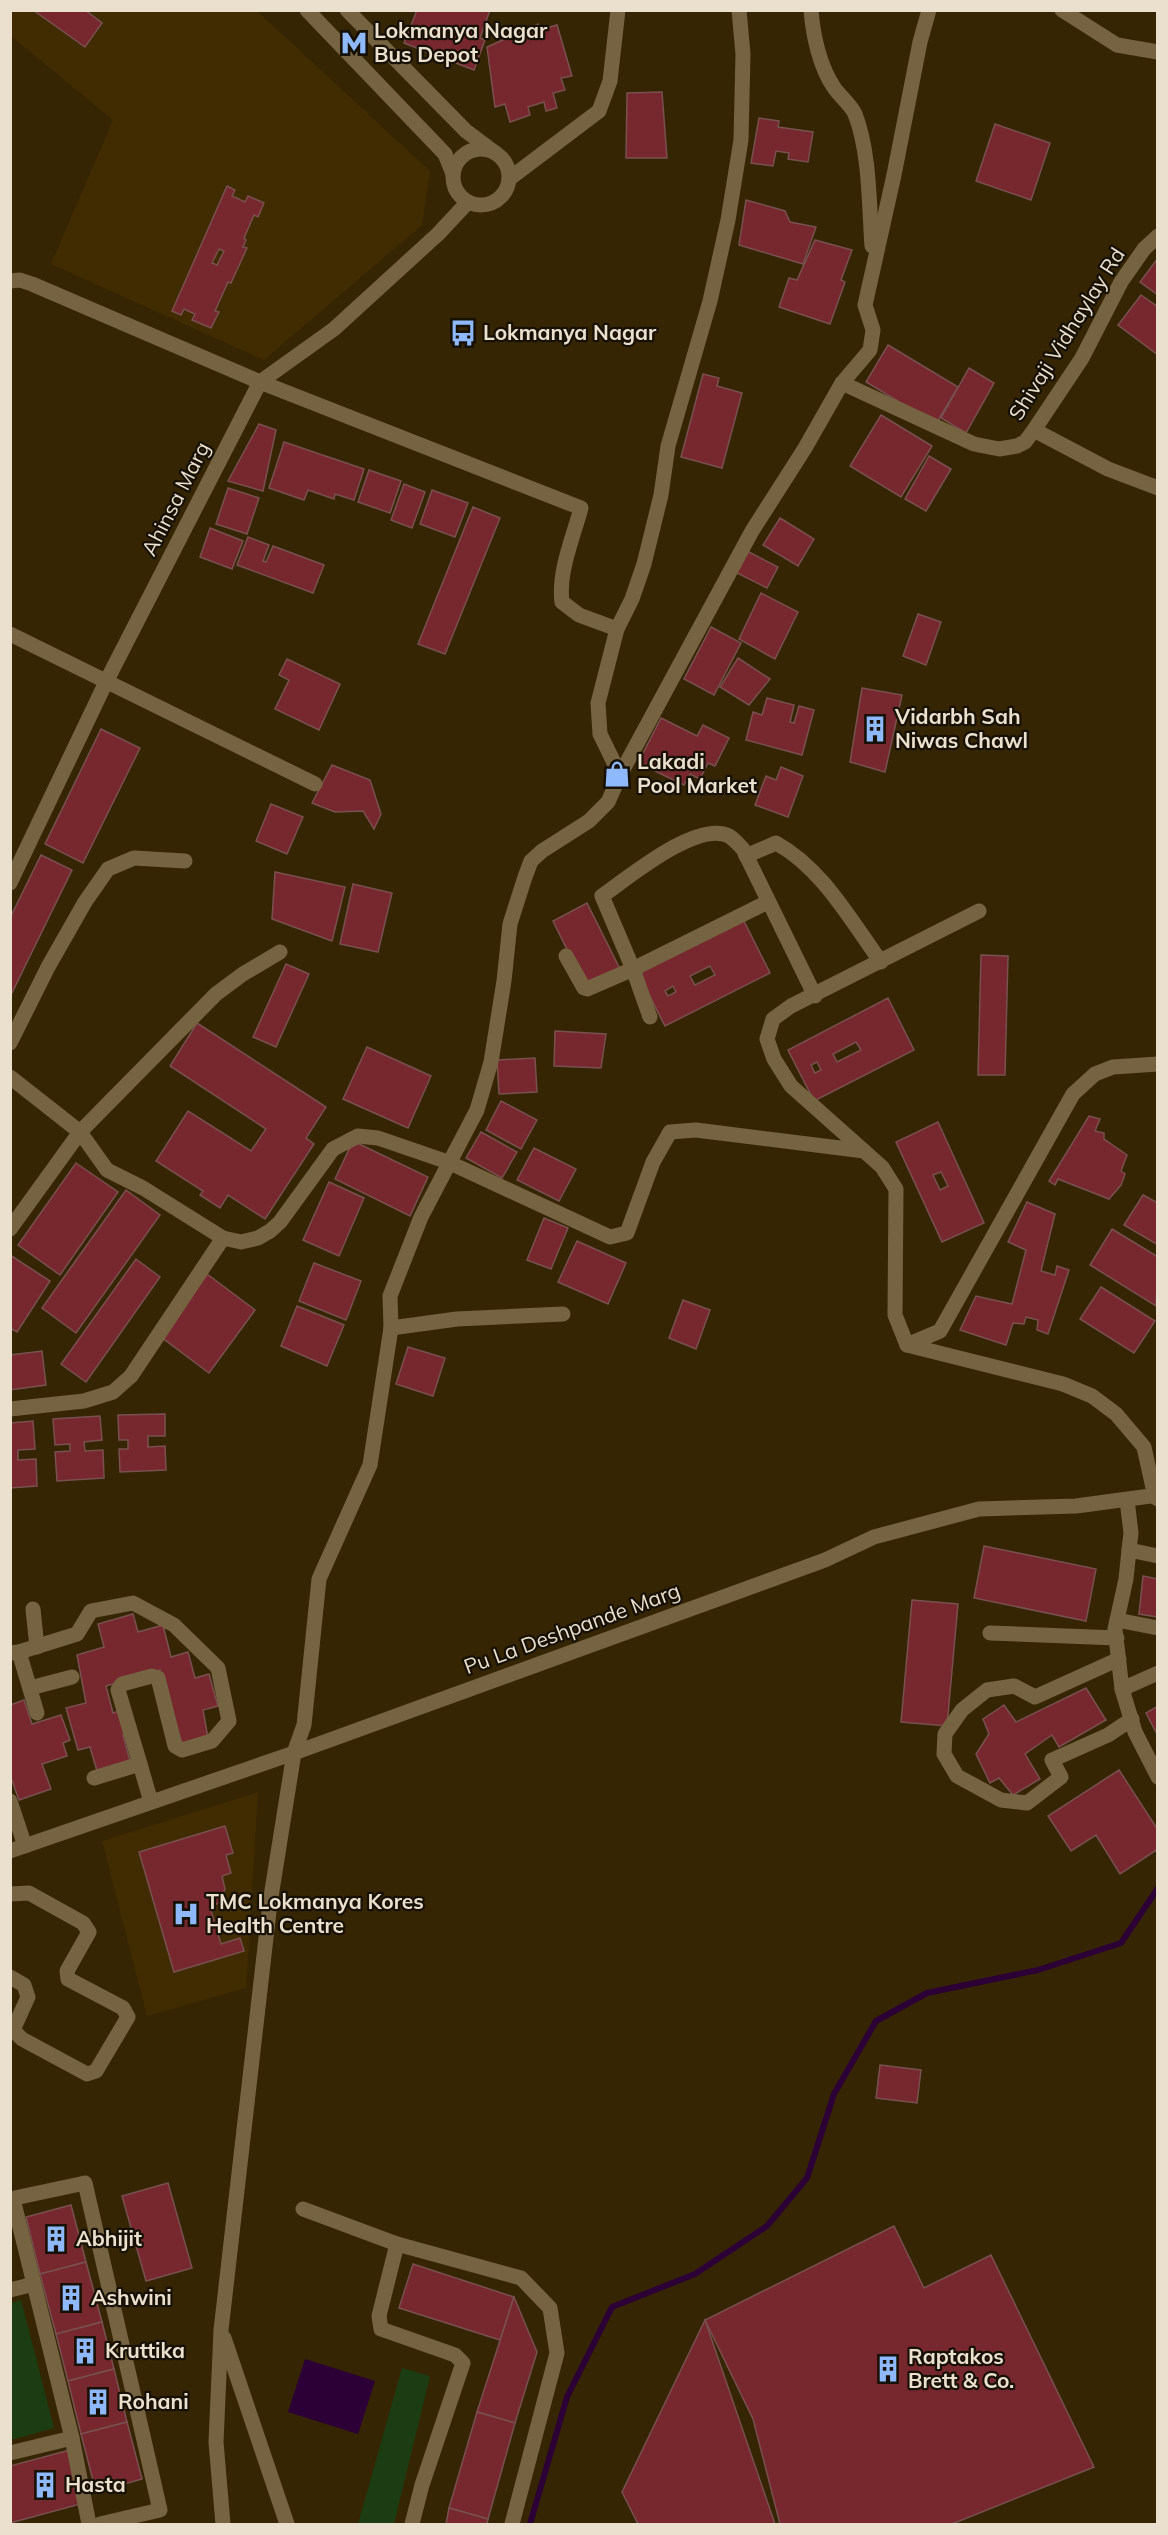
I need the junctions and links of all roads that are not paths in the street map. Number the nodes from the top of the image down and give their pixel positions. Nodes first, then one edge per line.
1 (307, 10) edge
2 (347, 10) edge
3 (618, 10) edge
4 (739, 10) edge
5 (811, 10) edge
6 (929, 10) edge
7 (1062, 10) edge
8 (1158, 52) edge
9 (494, 152) junction
10 (453, 174) junction
11 (509, 179) junction
12 (468, 202) junction
13 (1158, 236) edge
14 (874, 263) junction
15 (10, 281) edge
16 (260, 382) junction
17 (842, 383) junction
18 (1034, 430) junction
19 (1158, 488) edge
20 (617, 628) junction
21 (10, 634) edge
22 (106, 680) junction
23 (620, 775) junction
24 (315, 784) dead end
25 (746, 856) junction
26 (185, 861) dead end
27 (10, 883) edge
28 (768, 902) junction
29 (979, 911) dead end
30 (280, 952) dead end
31 (566, 956) dead end
32 (881, 962) junction
33 (633, 969) junction
34 (815, 996) junction
35 (650, 1017) dead end
36 (10, 1042) edge
37 (1158, 1064) edge
38 (10, 1077) edge
39 (80, 1132) junction
40 (864, 1151) junction
41 (448, 1162) junction
42 (10, 1229) edge
43 (223, 1238) junction
44 (563, 1314) dead end
45 (392, 1328) junction
46 (907, 1345) junction
47 (10, 1409) edge
48 (1157, 1497) edge
49 (1127, 1500) junction
50 (1129, 1550) junction
51 (1158, 1556) edge
52 (33, 1609) dead end
53 (1117, 1620) junction
54 (1158, 1628) edge
55 (990, 1633) dead end
56 (1117, 1638) junction
57 (37, 1647) junction
58 (15, 1653) edge
59 (1119, 1659) junction
60 (1158, 1673) edge
61 (72, 1677) dead end
62 (30, 1688) junction
63 (1122, 1689) junction
64 (37, 1713) dead end
65 (1132, 1719) junction
66 (294, 1753) junction
67 (140, 1764) junction
68 (1158, 1777) edge
69 (94, 1778) dead end
70 (10, 1801) edge
71 (151, 1802) junction
72 (18, 1848) edge
73 (10, 1894) edge
74 (10, 1977) edge
75 (12, 2199) edge
76 (303, 2209) dead end
77 (396, 2244) junction
78 (34, 2284) junction
79 (10, 2290) edge
80 (221, 2330) junction
81 (72, 2438) junction
82 (10, 2453) edge
83 (89, 2524) edge
84 (100, 2524) edge
85 (223, 2524) edge
86 (287, 2524) edge
87 (412, 2524) edge
88 (512, 2524) edge

1 - 10 street
2 - 9 street
3 - 11 street
4 - 20 street
5 - 14 street
6 - 14 street
7 - 8 street
9 - 10 street
9 - 11 street
10 - 12 street
11 - 12 street
12 - 16 street, Ahinsa Marg
13 - 18 street, Shivaji Vidhaylay Rd
14 - 17 street
15 - 16 street
16 - 20 street
16 - 22 street, Ahinsa Marg
17 - 18 street, Shivaji Vidhaylay Rd
17 - 23 street
18 - 19 street
20 - 23 street
21 - 22 street
22 - 24 street
22 - 27 street, Ahinsa Marg
23 - 41 street
25 - 28 street
25 - 32 street
25 - 33 street
26 - 36 street
28 - 33 street
28 - 34 street
29 - 32 street
30 - 39 street
31 - 33 street
32 - 34 street
33 - 35 street
34 - 40 street
37 - 46 street
38 - 39 street
39 - 42 street
39 - 43 street
40 - 41 street
40 - 46 street
41 - 43 street
41 - 45 street
43 - 47 street
44 - 45 street
45 - 66 street
46 - 48 street
48 - 49 street, Pu La Deshpande Marg
49 - 50 street
49 - 66 street, Pu La Deshpande Marg
50 - 51 street
50 - 53 street
52 - 57 street
53 - 54 street
53 - 56 street
55 - 56 street
56 - 59 street
57 - 58 street
57 - 67 street
58 - 62 street
59 - 63 street
59 - 65 street
60 - 63 street
61 - 62 street
62 - 64 street
63 - 65 street
65 - 68 street
66 - 71 street, Pu La Deshpande Marg
66 - 80 street
67 - 69 street
67 - 71 street
70 - 72 street
71 - 72 street, Pu La Deshpande Marg
73 - 74 street
75 - 78 street
75 - 84 street
76 - 77 street
77 - 87 street
77 - 88 street
78 - 79 street
78 - 81 street
80 - 85 street
80 - 86 street
81 - 82 street
81 - 83 street

